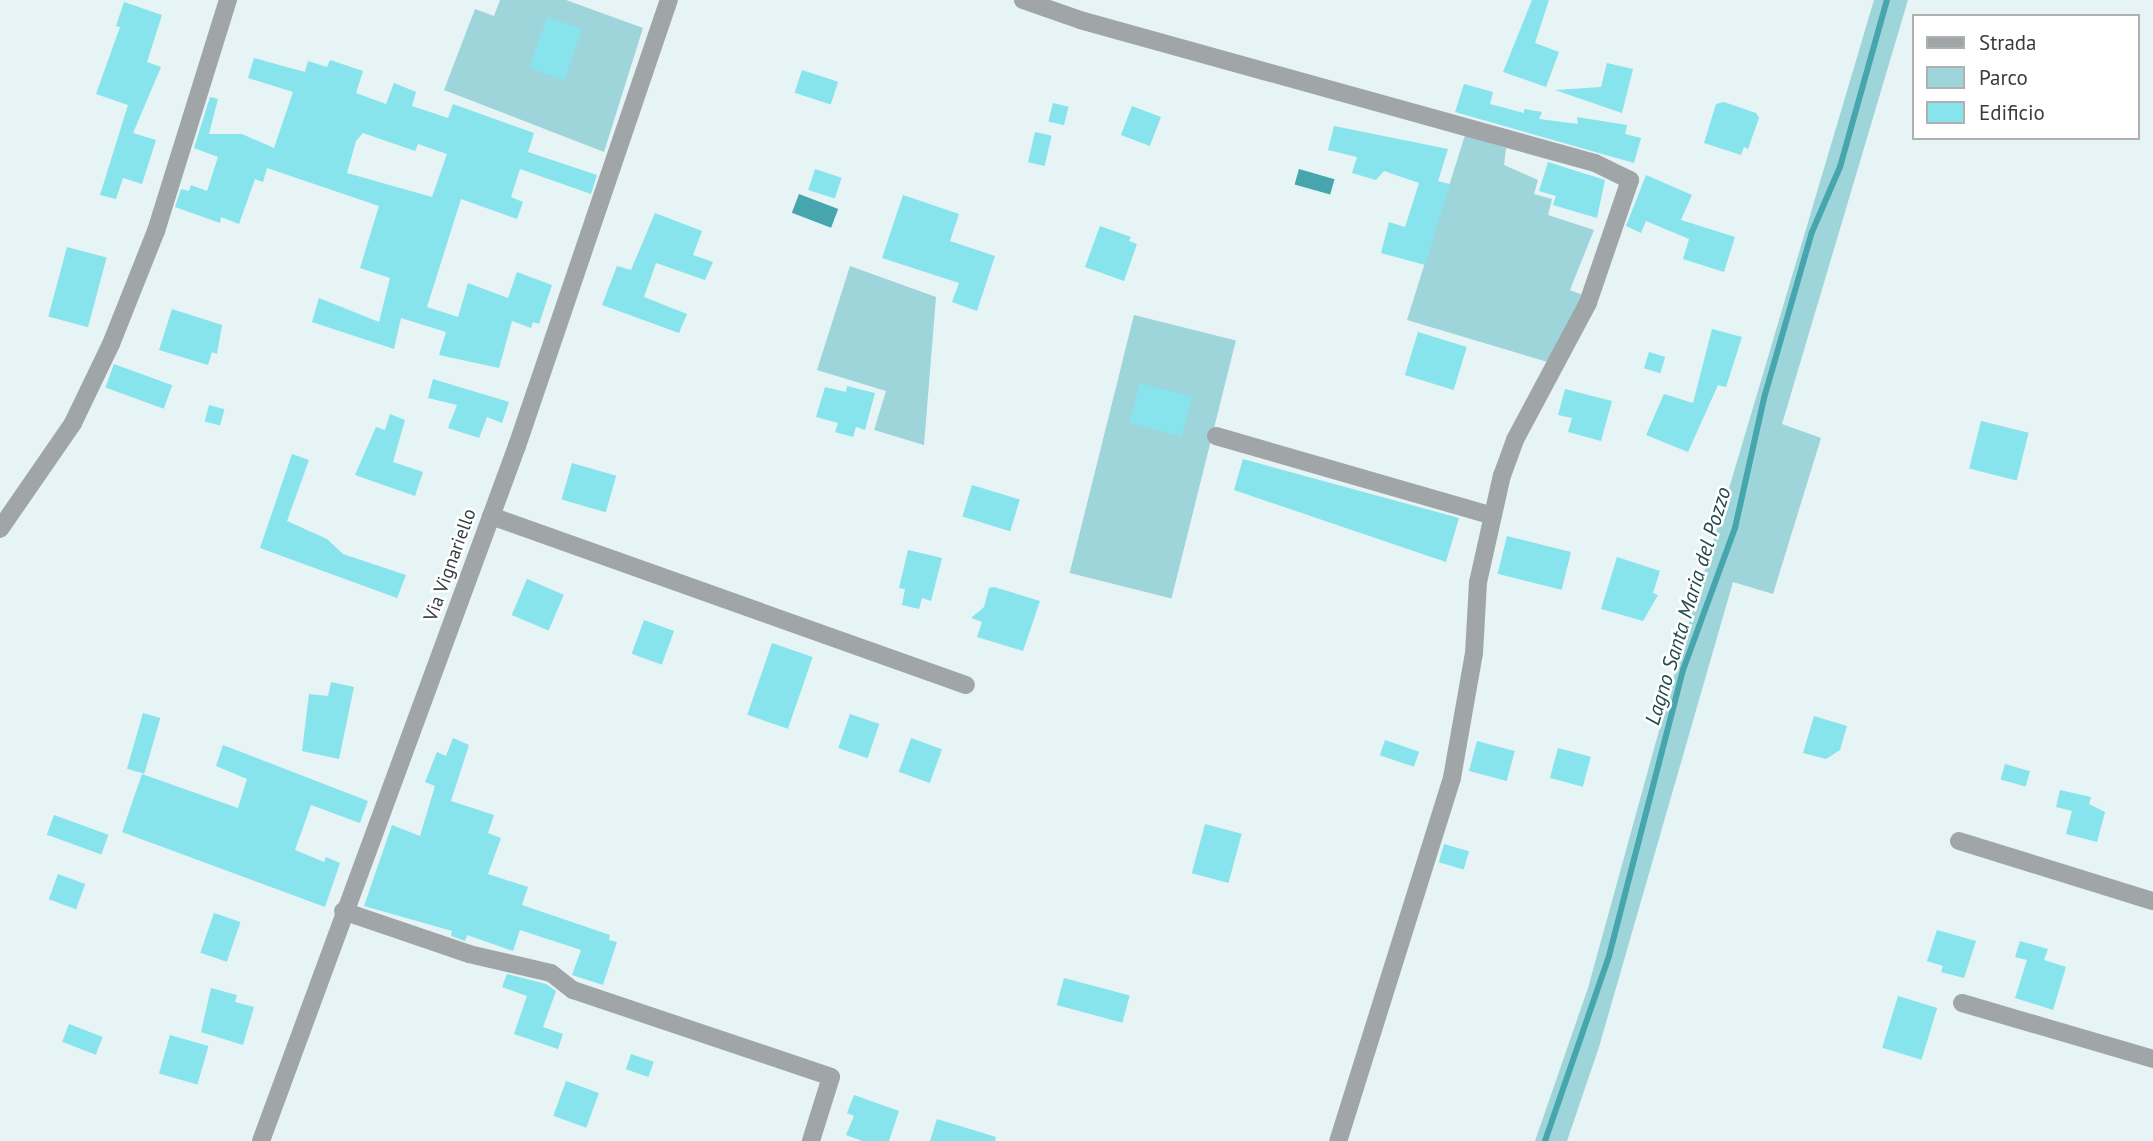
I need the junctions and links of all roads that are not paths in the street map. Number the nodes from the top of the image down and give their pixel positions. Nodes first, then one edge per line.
1 (228, 0) edge
2 (668, 0) edge
3 (1023, 0) edge
4 (1216, 436) dead end
5 (491, 516) junction
6 (1493, 516) junction
7 (0, 529) edge
8 (966, 685) dead end
9 (1959, 841) dead end
10 (2153, 901) edge
11 (343, 911) junction
12 (1962, 1003) dead end
13 (2153, 1059) edge
14 (261, 1141) edge
15 (811, 1141) edge
16 (1338, 1141) edge

1 - 7 street
2 - 5 street, Via Vignariello
3 - 6 street
4 - 6 street
5 - 8 street
5 - 11 street, Via Vignariello
6 - 16 street
9 - 10 street
11 - 14 street, Via Vignariello
11 - 15 street
12 - 13 street

